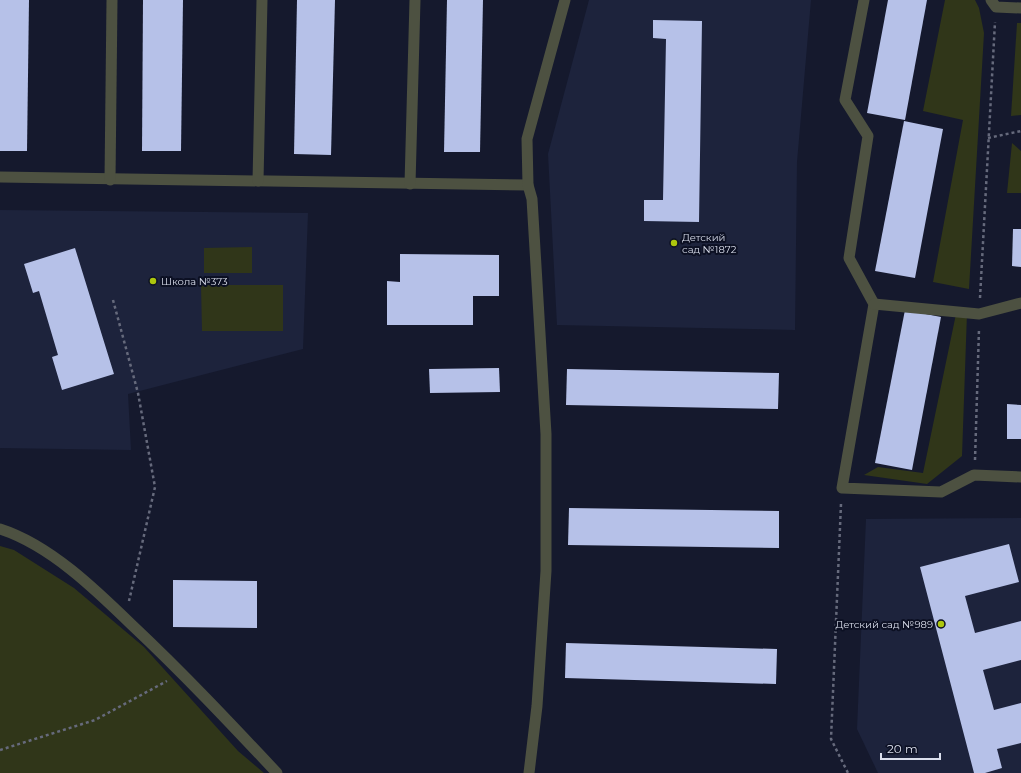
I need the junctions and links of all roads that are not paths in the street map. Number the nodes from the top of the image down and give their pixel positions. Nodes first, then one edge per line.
1 (112, 0) edge
2 (262, 0) edge
3 (415, 0) edge
4 (565, 0) edge
5 (864, 0) edge
6 (993, 4) edge
7 (1021, 8) edge
8 (0, 178) edge
9 (110, 180) junction
10 (258, 181) junction
11 (410, 184) junction
12 (528, 185) junction
13 (1021, 303) edge
14 (874, 304) junction
15 (1021, 477) edge
16 (0, 529) edge
17 (277, 773) edge
18 (529, 773) edge

1 - 9 street
2 - 10 street
3 - 11 street
4 - 12 street
5 - 14 street
6 - 7 street
8 - 9 street
9 - 10 street
10 - 11 street
11 - 12 street
12 - 18 street
13 - 14 street
14 - 15 street
16 - 17 street

